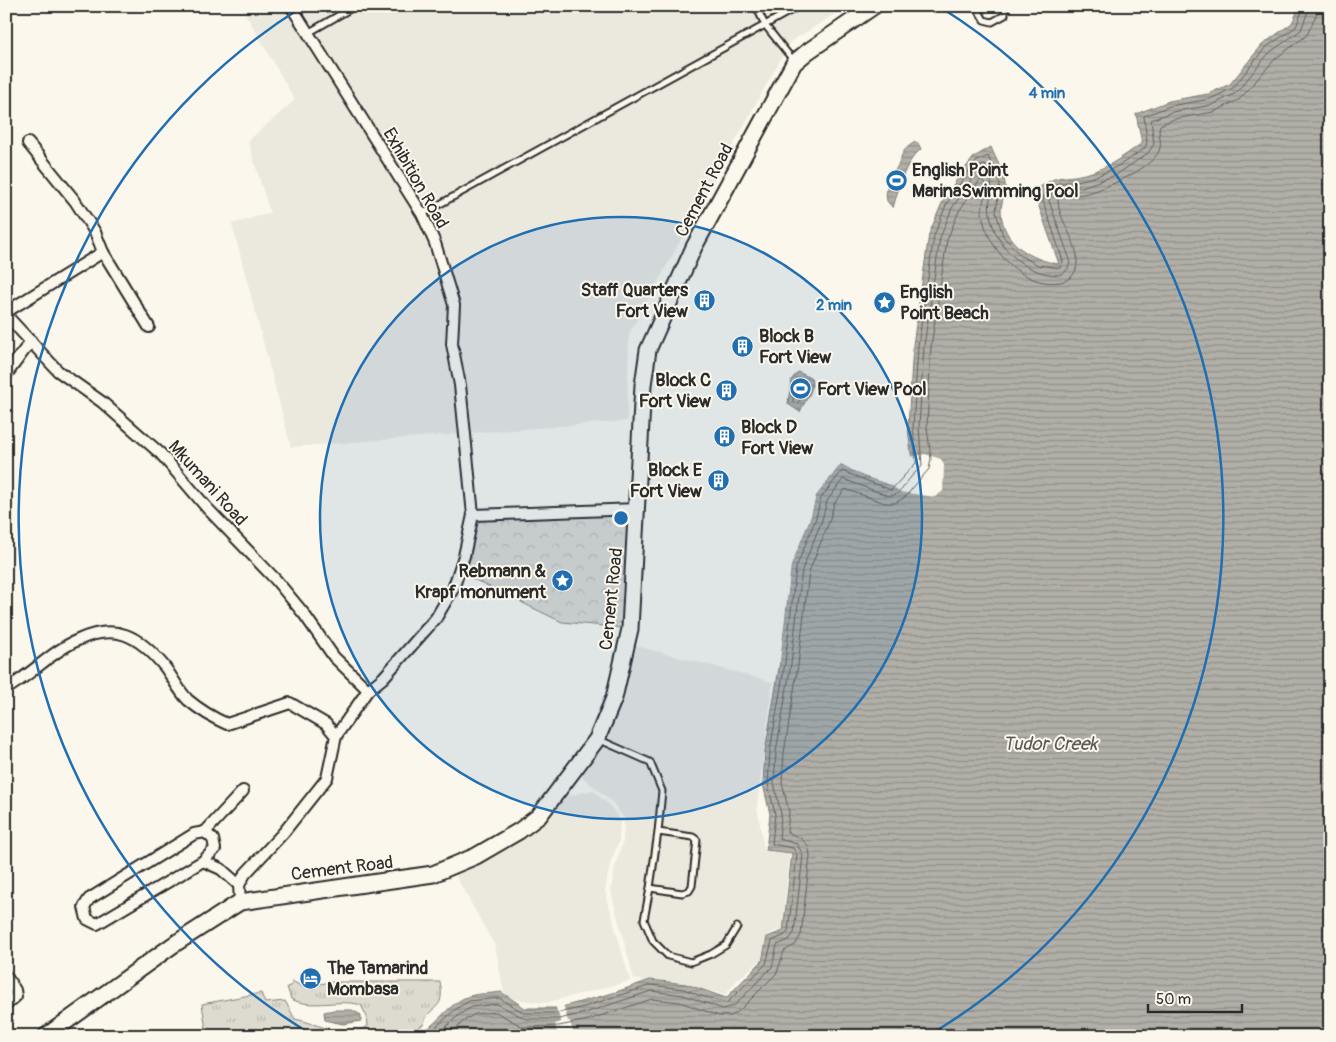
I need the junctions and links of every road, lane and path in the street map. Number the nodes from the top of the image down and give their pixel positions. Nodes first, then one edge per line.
1 (291, 6) edge
2 (354, 6) edge
3 (756, 6) edge
4 (799, 6) edge
5 (874, 6) edge
6 (976, 6) edge
7 (1005, 6) edge
8 (766, 26) junction
9 (307, 34) junction
10 (794, 63) junction
11 (28, 143) dead end
12 (422, 214) junction
13 (103, 252) junction
14 (6, 314) edge
15 (149, 327) dead end
16 (31, 341) junction
17 (6, 375) edge
18 (637, 509) junction
19 (473, 515) junction
20 (6, 689) edge
21 (368, 690) junction
22 (336, 736) junction
23 (597, 739) junction
24 (243, 791) dead end
25 (205, 832) junction
26 (658, 832) junction
27 (203, 861) junction
28 (239, 885) junction
29 (650, 888) junction
30 (240, 902) junction
31 (737, 927) dead end
32 (6, 976) edge
33 (6, 1005) edge
34 (46, 1036) edge

1 - 9 street, Exhibition Road
2 - 9 lane
3 - 8 lane
4 - 8 lane
5 - 10 main road, Cement Road
6 - 7 lane
8 - 10 lane
8 - 12 lane
9 - 12 street, Exhibition Road
10 - 18 main road, Cement Road
11 - 13 street
12 - 19 street, Exhibition Road
13 - 14 street
13 - 15 street
14 - 16 street, Mkumani Road
16 - 17 street
16 - 21 street, Mkumani Road
18 - 19 street
18 - 23 main road, Cement Road
19 - 21 street, Exhibition Road
20 - 22 street
21 - 22 street, Exhibition Road
22 - 28 street
23 - 26 lane
23 - 30 main road, Cement Road
24 - 25 street
25 - 27 street
25 - 27 street
26 - 29 lane
26 - 29 lane
27 - 28 street
28 - 30 street
29 - 31 lane
30 - 34 main road, Cement Road
32 - 33 street

